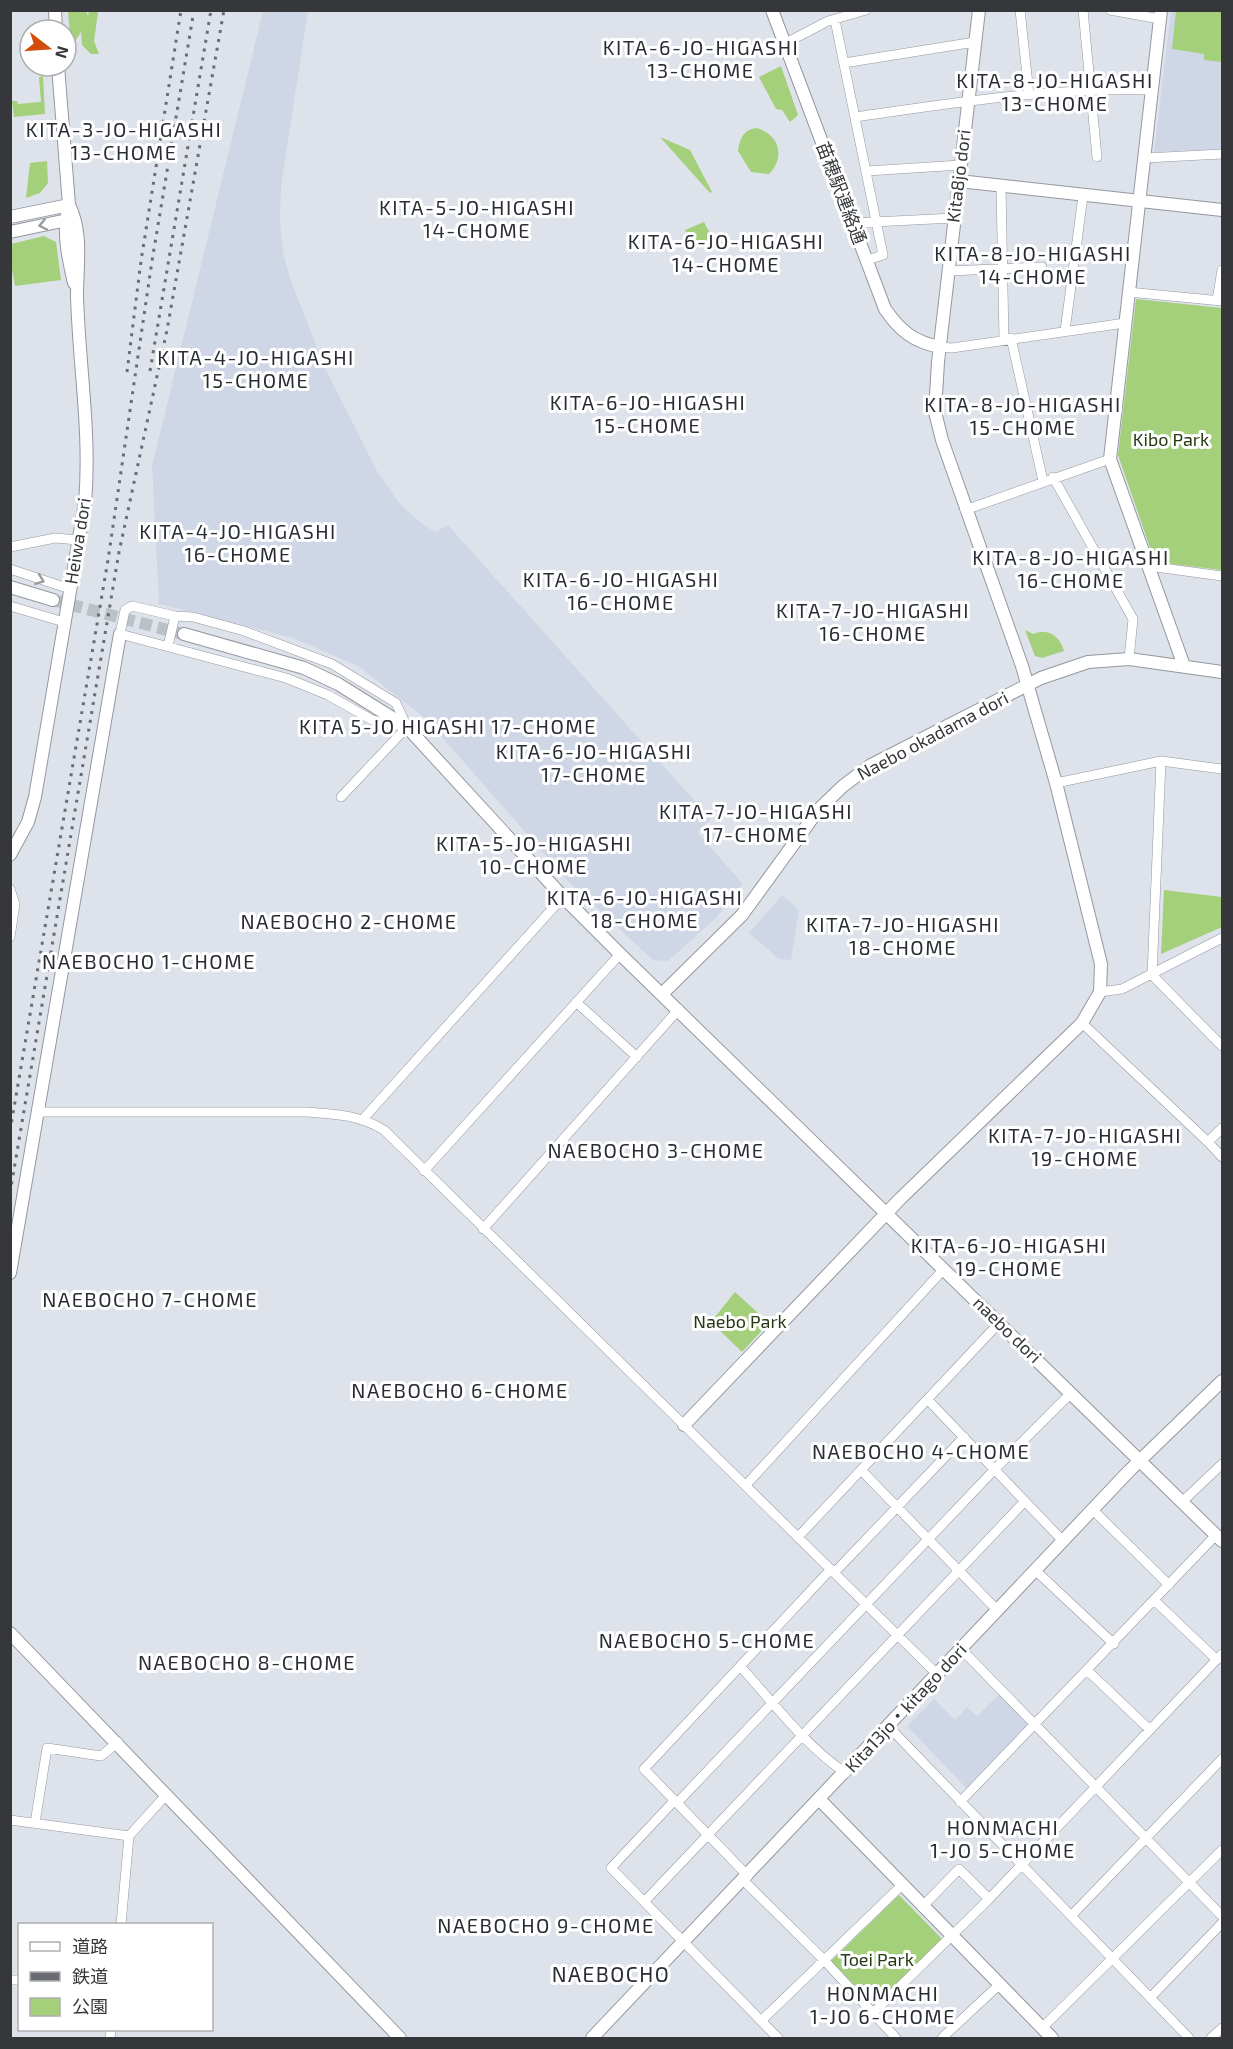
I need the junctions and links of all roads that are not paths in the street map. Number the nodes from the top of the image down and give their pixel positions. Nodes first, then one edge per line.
1 (772, 10) edge
2 (866, 10) edge
3 (979, 10) edge
4 (1020, 10) edge
5 (1083, 10) edge
6 (1110, 10) edge
7 (1160, 15) edge
8 (835, 20) junction
9 (975, 42) junction
10 (784, 44) junction
11 (844, 63) junction
12 (59, 78) edge
13 (1090, 88) junction
14 (1151, 90) junction
15 (1029, 94) junction
16 (968, 101) junction
17 (855, 117) junction
18 (1222, 154) edge
19 (1097, 157) dead end
20 (1145, 158) junction
21 (961, 165) junction
22 (867, 171) junction
23 (958, 181) junction
24 (1001, 187) junction
25 (1083, 196) junction
26 (1139, 202) junction
27 (69, 205) junction
28 (1222, 210) edge
29 (10, 217) edge
30 (954, 218) junction
31 (70, 220) junction
32 (876, 222) junction
33 (853, 223) junction
34 (10, 232) edge
35 (867, 260) junction
36 (1004, 267) junction
37 (1042, 267) dead end
38 (1222, 270) edge
39 (949, 271) junction
40 (1128, 292) junction
41 (1220, 301) edge
42 (1125, 324) junction
43 (1065, 331) junction
44 (1007, 338) junction
45 (940, 347) junction
46 (1110, 459) junction
47 (1053, 477) junction
48 (1043, 481) junction
49 (965, 510) junction
50 (78, 540) junction
51 (10, 548) edge
52 (1149, 566) junction
53 (10, 569) edge
54 (1222, 576) edge
55 (10, 587) edge
56 (70, 589) junction
57 (52, 600) tunnel mouth
58 (10, 606) edge
59 (175, 616) junction
60 (64, 622) junction
61 (120, 634) junction
62 (184, 634) tunnel mouth
63 (168, 646) junction
64 (1129, 659) junction
65 (1184, 666) junction
66 (1222, 672) edge
67 (1027, 687) junction
68 (407, 727) junction
69 (1161, 760) junction
70 (1222, 769) edge
71 (1056, 783) junction
72 (341, 797) dead end
73 (10, 855) edge
74 (10, 889) edge
75 (563, 897) junction
76 (10, 937) edge
77 (1222, 938) edge
78 (620, 954) junction
79 (1152, 975) junction
80 (1100, 992) junction
81 (663, 993) junction
82 (576, 1002) junction
83 (679, 1009) junction
84 (1082, 1023) junction
85 (1222, 1046) edge
86 (637, 1057) junction
87 (39, 1112) junction
88 (363, 1119) junction
89 (1222, 1128) edge
90 (1208, 1142) junction
91 (1222, 1157) edge
92 (424, 1171) junction
93 (887, 1213) junction
94 (483, 1229) junction
95 (943, 1270) junction
96 (10, 1273) edge
97 (999, 1323) junction
98 (1222, 1381) edge
99 (1071, 1393) junction
100 (928, 1400) junction
101 (684, 1425) junction
102 (964, 1437) junction
103 (1141, 1459) junction
104 (1222, 1464) edge
105 (995, 1468) junction
106 (862, 1471) junction
107 (746, 1485) junction
108 (1183, 1501) junction
109 (1025, 1502) junction
110 (896, 1507) junction
111 (1092, 1510) junction
112 (799, 1536) junction
113 (1219, 1538) edge
114 (927, 1539) junction
115 (1064, 1541) junction
116 (832, 1571) junction
117 (958, 1571) junction
118 (1036, 1571) junction
119 (1169, 1585) junction
120 (1155, 1601) junction
121 (868, 1604) junction
122 (998, 1611) junction
123 (10, 1632) edge
124 (898, 1635) junction
125 (1114, 1644) junction
126 (961, 1649) junction
127 (1220, 1657) edge
128 (740, 1666) junction
129 (1088, 1671) junction
130 (938, 1675) junction
131 (773, 1703) junction
132 (1035, 1726) junction
133 (889, 1727) junction
134 (1150, 1730) junction
135 (804, 1735) junction
136 (118, 1742) junction
137 (1222, 1759) edge
138 (846, 1773) junction
139 (1096, 1788) junction
140 (167, 1794) junction
141 (820, 1800) junction
142 (676, 1802) junction
143 (960, 1802) junction
144 (10, 1820) edge
145 (35, 1823) junction
146 (707, 1835) junction
147 (129, 1836) junction
148 (1147, 1838) junction
149 (1222, 1850) edge
150 (1021, 1866) junction
151 (746, 1878) junction
152 (1190, 1882) junction
153 (903, 1884) junction
154 (989, 1899) junction
155 (644, 1902) junction
156 (922, 1906) junction
157 (1071, 1916) junction
158 (1222, 1916) edge
159 (121, 1923) edge
160 (1222, 1923) edge
161 (952, 1937) junction
162 (684, 1942) junction
163 (1112, 1958) junction
164 (824, 1960) junction
165 (1000, 1984) junction
166 (1150, 1998) junction
167 (874, 2013) junction
168 (761, 2021) junction
169 (1042, 2028) junction
170 (1222, 2028) edge
171 (400, 2038) edge
172 (592, 2038) edge
173 (778, 2038) edge
174 (896, 2038) edge
175 (942, 2038) edge
176 (1052, 2038) edge
177 (1188, 2038) edge
178 (1211, 2038) edge

1 - 10 street, 苗穂駅連絡通
2 - 8 street
3 - 9 street, Kita8jo dori
4 - 15 street
5 - 13 street
6 - 7 street
7 - 14 street
8 - 10 street
8 - 11 street
9 - 11 street
9 - 16 street, Kita8jo dori
10 - 33 street, 苗穂駅連絡通
11 - 17 street
12 - 27 street
13 - 14 street
13 - 15 street
13 - 19 street
14 - 20 street
15 - 16 street
16 - 17 street
16 - 21 street, Kita8jo dori
17 - 22 street
18 - 20 street
20 - 26 street
21 - 22 street
21 - 23 street, Kita8jo dori
22 - 32 street
23 - 24 street
23 - 30 street, Kita8jo dori
24 - 25 street
24 - 36 street
25 - 26 street
25 - 43 street
26 - 28 street
26 - 40 street
27 - 29 street
27 - 31 street
30 - 32 street
30 - 39 street, Kita8jo dori
31 -> 34 street
31 - 50 street, Heiwa dori
32 - 33 street
32 - 35 street
33 - 35 street, 苗穂駅連絡通
35 - 45 street, 苗穂駅連絡通
36 - 37 street
36 - 39 street
36 - 44 street
38 - 41 street
39 - 45 street, Kita8jo dori
40 - 41 street
40 - 42 street
42 - 43 street
42 - 46 street
43 - 44 street
44 - 45 street
44 - 48 street
45 - 49 street, Kita8jo dori
46 - 47 street
46 - 52 street
47 - 48 street
47 - 64 street
48 - 49 street
49 - 67 street, Kita8jo dori
50 - 51 street
50 - 56 street, Heiwa dori
52 - 54 street
52 - 65 street
53 -> 56 street
55 - 57 street
56 - 60 street, Heiwa dori
58 - 60 street
59 - 61 street
59 - 63 street
59 - 68 street
60 - 73 street, Heiwa dori
61 - 63 street
61 - 87 street
62 - 68 street
63 - 68 street
64 - 65 street, Naebo okadama dori
64 - 67 street, Naebo okadama dori
65 - 66 street, Naebo okadama dori
67 - 71 street, Kita8jo dori
67 - 81 street, Naebo okadama dori
68 - 72 street
68 - 75 street
69 - 70 street
69 - 71 street
69 - 79 street
71 - 80 street, Kita8jo dori
74 - 76 street
75 - 78 street
75 - 88 street
77 - 79 street
78 - 81 street
78 - 82 street
79 - 80 street
79 - 85 street
80 - 84 street
81 - 83 street, naebo dori
82 - 86 street
82 - 92 street
83 - 86 street
83 - 93 street, naebo dori
84 - 90 street
84 - 93 street
86 - 94 street
87 - 88 street
87 - 96 street
88 - 92 street
89 - 90 street
90 - 91 street
92 - 94 street
93 - 95 street, naebo dori
93 - 101 street
94 - 101 street
95 - 97 street, naebo dori
95 - 107 street
97 - 99 street, naebo dori
97 - 100 street
98 - 103 street, Kita13jo・kitago dori
99 - 103 street, naebo dori
99 - 105 street
100 - 102 street
100 - 106 street
101 - 107 street
102 - 105 street
102 - 110 street
103 - 108 street, naebo dori
103 - 111 street, Kita13jo・kitago dori
104 - 108 street
105 - 109 street
105 - 114 street
106 - 110 street
106 - 112 street
107 - 112 street
108 - 113 street, naebo dori
109 - 115 street
109 - 117 street
110 - 114 street
110 - 116 street
111 - 115 street, Kita13jo・kitago dori
111 - 119 street
112 - 116 street
113 - 119 street
114 - 117 street
114 - 121 street
115 - 118 street, Kita13jo・kitago dori
116 - 121 street
116 - 128 street
117 - 122 street
117 - 124 street
118 - 122 street, Kita13jo・kitago dori
118 - 125 street
119 - 120 street
120 - 125 street
120 - 127 street
121 - 124 street
121 - 131 street
122 - 126 street, Kita13jo・kitago dori
123 - 136 street
124 - 130 street
124 - 135 street
125 - 129 street
126 - 130 street, Kita13jo・kitago dori
126 - 132 street
127 - 134 street
128 - 131 street
128 - 142 street
129 - 132 street
129 - 134 street
130 - 133 street, Kita13jo・kitago dori
131 - 135 street
131 - 142 street
132 - 139 street
132 - 143 street
133 - 138 street, Kita13jo・kitago dori
133 - 143 street
134 - 139 street
135 - 138 street
135 - 146 street
136 - 140 street
136 - 145 street
137 - 148 street
138 - 141 street, Kita13jo・kitago dori
139 - 148 street
139 - 150 street
140 - 147 street
140 - 171 street
141 - 151 street, Kita13jo・kitago dori
141 - 153 street
142 - 146 street
142 - 155 street
143 - 150 street
144 - 145 street
145 - 147 street
146 - 151 street
146 - 155 street
147 - 159 street
148 - 152 street
148 - 157 street
149 - 152 street
150 - 154 street
150 - 157 street
151 - 162 street, Kita13jo・kitago dori
151 - 164 street
152 - 158 street
152 - 163 street
153 - 156 street
153 - 164 street
154 - 156 street
154 - 161 street
155 - 162 street
156 - 161 street
157 - 163 street
160 - 166 street
161 - 165 street
161 - 167 street
162 - 168 street
162 - 172 street, Kita13jo・kitago dori
163 - 166 street
163 - 169 street
164 - 167 street
164 - 168 street
165 - 169 street
165 - 175 street
166 - 177 street
167 - 174 street
168 - 173 street
169 - 176 street
170 - 178 street

